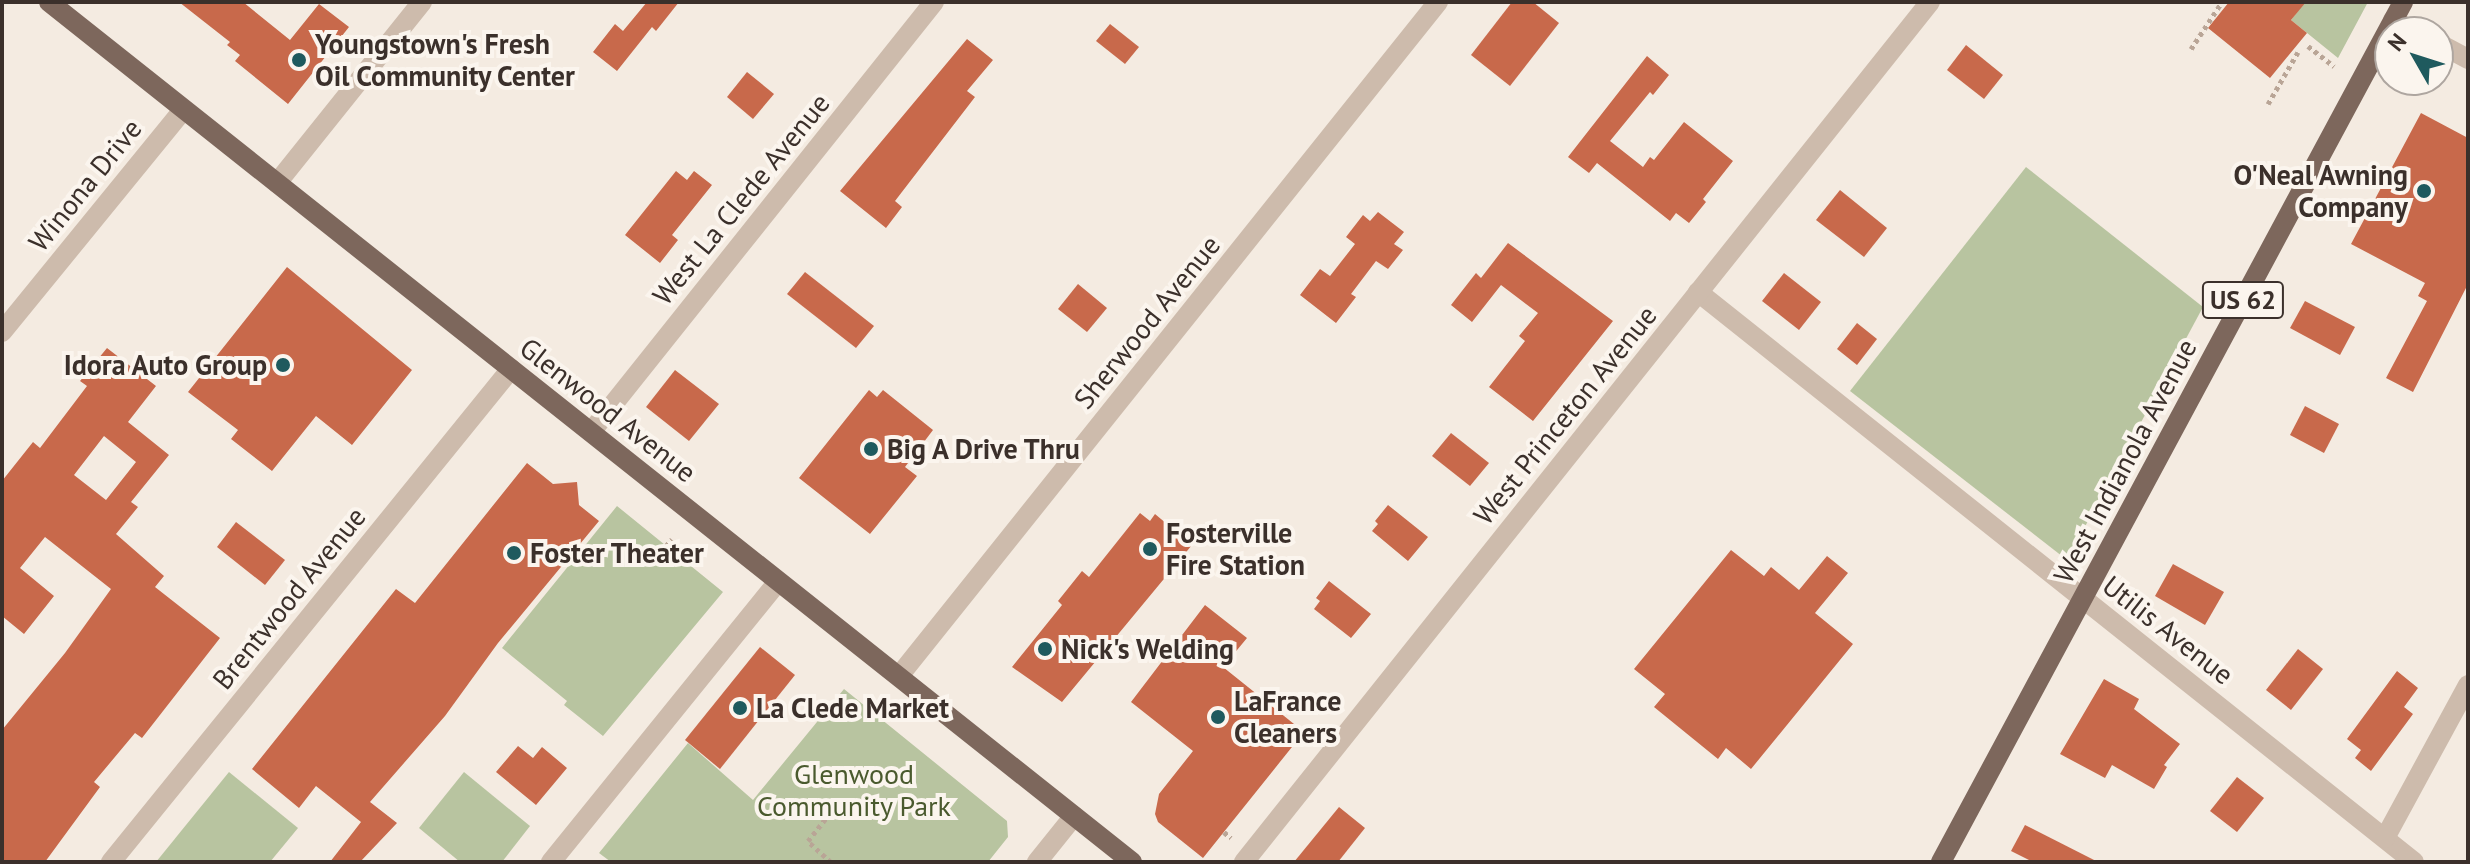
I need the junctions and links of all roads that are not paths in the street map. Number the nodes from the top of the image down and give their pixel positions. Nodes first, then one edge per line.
1 (49, 2) edge
2 (422, 2) edge
3 (934, 2) edge
4 (1438, 2) edge
5 (1930, 2) edge
6 (2398, 11) edge
7 (182, 111) junction
8 (277, 183) junction
9 (1698, 292) junction
10 (2, 332) edge
11 (511, 369) junction
12 (591, 432) junction
13 (778, 582) junction
14 (2083, 598) junction
15 (899, 676) junction
16 (2468, 685) edge
17 (1074, 816) junction
18 (2385, 838) junction
19 (111, 862) edge
20 (551, 862) edge
21 (1037, 862) edge
22 (1132, 862) edge
23 (1244, 862) edge
24 (1941, 862) edge
25 (2414, 862) edge

1 - 7 main road, Glenwood Avenue
2 - 8 street
3 - 12 street, West La Clede Avenue
4 - 15 street, Sherwood Avenue
5 - 9 street, West Princeton Avenue
6 - 14 main road, West Indianola Avenue / US 62
7 - 8 main road, Glenwood Avenue
7 - 10 street, Winona Drive
8 - 11 main road, Glenwood Avenue
9 - 14 street, Utilis Avenue
9 - 23 street, West Princeton Avenue
11 - 12 main road, Glenwood Avenue
11 - 19 street, Brentwood Avenue
12 - 13 main road, Glenwood Avenue
13 - 15 main road, Glenwood Avenue
13 - 20 street
14 - 18 street, Utilis Avenue
14 - 24 main road, West Indianola Avenue / US 62
15 - 17 main road, Glenwood Avenue
16 - 18 street
17 - 21 street
17 - 22 main road, Glenwood Avenue
18 - 25 street, Utilis Avenue

